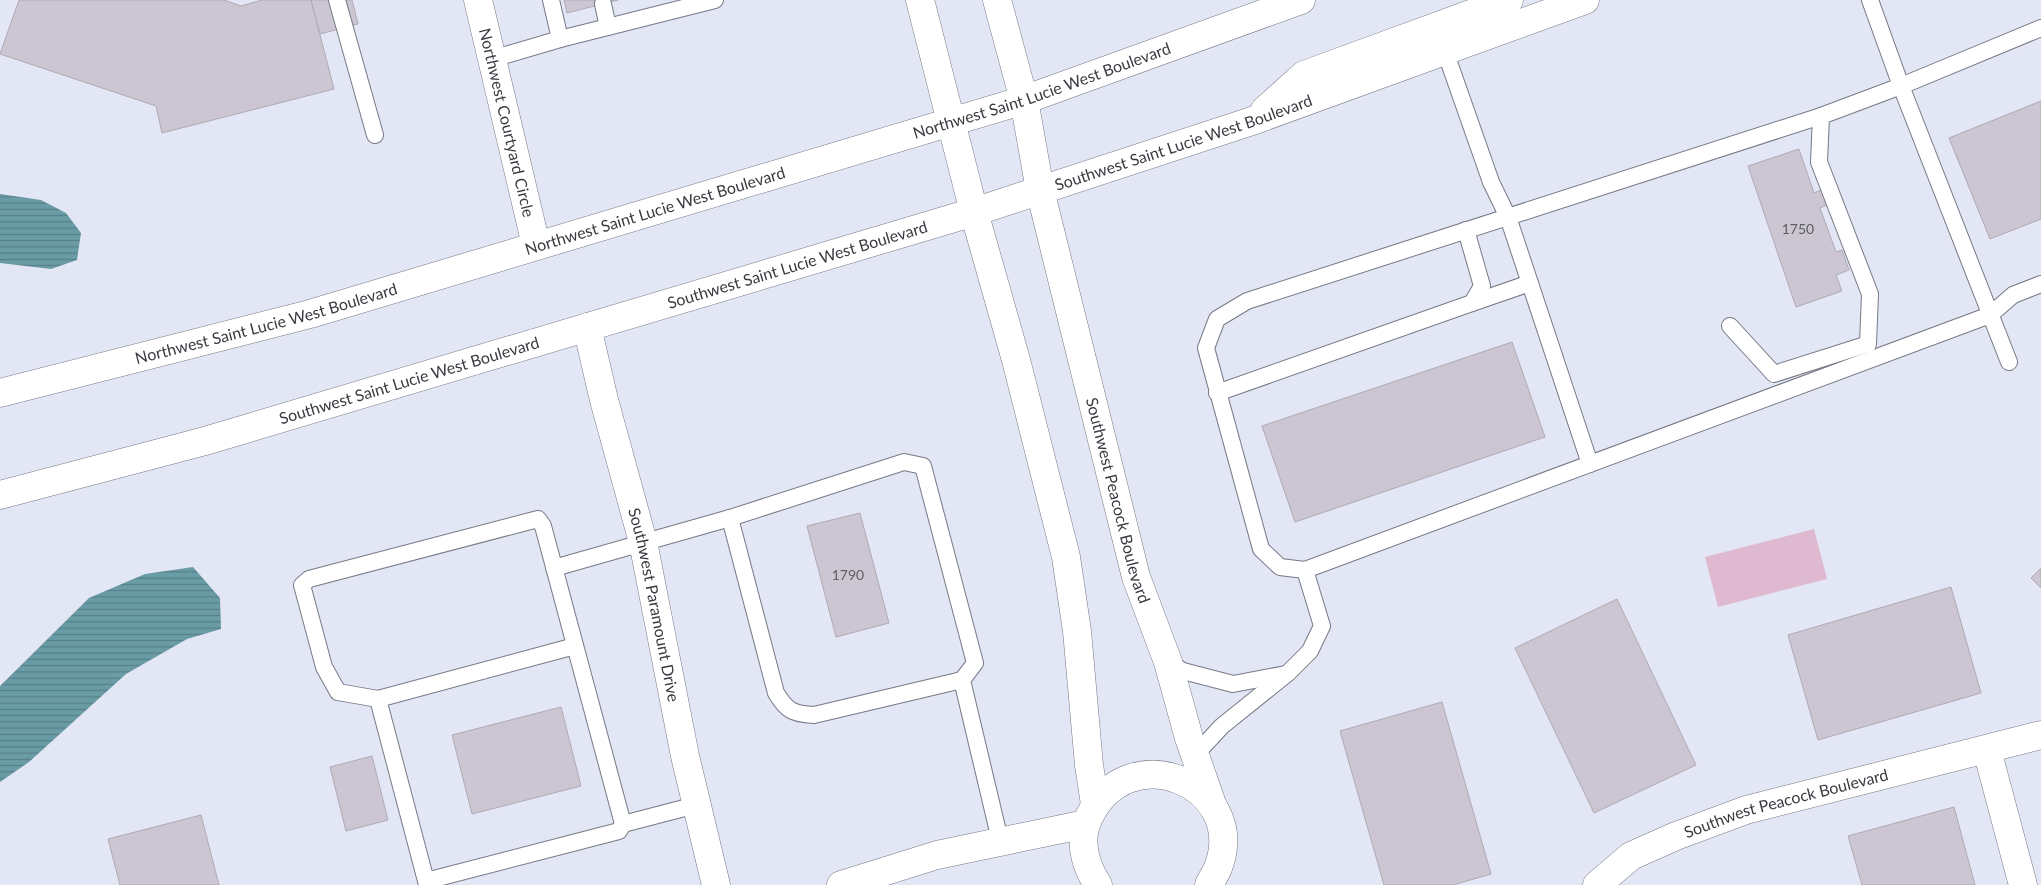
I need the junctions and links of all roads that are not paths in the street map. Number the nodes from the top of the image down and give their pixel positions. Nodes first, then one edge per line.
1 (337, 0) edge
2 (478, 0) edge
3 (551, 0) edge
4 (920, 0) edge
5 (997, 0) edge
6 (1301, 0) edge
7 (1509, 0) edge
8 (1585, 0) edge
9 (1870, 0) edge
10 (707, 1) edge
11 (603, 4) dead end
12 (657, 7) edge
13 (608, 27) junction
14 (2041, 28) edge
15 (560, 39) junction
16 (1445, 50) junction
17 (492, 59) junction
18 (1901, 86) junction
19 (1024, 100) junction
20 (1821, 116) junction
21 (1252, 120) junction
22 (951, 122) junction
23 (375, 135) dead end
24 (1040, 190) junction
25 (974, 212) junction
26 (1508, 216) junction
27 (1466, 230) junction
28 (536, 245) junction
29 (1530, 283) junction
30 (2041, 284) edge
31 (1472, 303) junction
32 (1990, 315) junction
33 (1730, 326) dead end
34 (587, 327) junction
35 (2009, 362) dead end
36 (0, 393) edge
37 (1217, 393) junction
38 (1590, 464) junction
39 (0, 495) edge
40 (730, 518) junction
41 (643, 542) junction
42 (554, 568) junction
43 (1305, 570) junction
44 (575, 646) junction
45 (1168, 662) junction
46 (1288, 673) junction
47 (962, 680) junction
48 (378, 699) junction
49 (2041, 735) edge
50 (1987, 750) junction
51 (1195, 755) junction
52 (1212, 804) junction
53 (696, 805) junction
54 (1090, 814) junction
55 (623, 824) junction
56 (1000, 840) junction
57 (1217, 878) edge
58 (716, 885) edge
59 (842, 885) edge
60 (1098, 885) edge
61 (1597, 885) edge
62 (2022, 885) edge

1 - 23 lane
2 - 17 street, Northwest Courtyard Circle
3 - 15 lane
4 - 22 street
5 - 19 street, Southwest Peacock Boulevard
6 - 19 street, Northwest Saint Lucie West Boulevard
7 - 21 street
8 - 16 street, Southwest Saint Lucie West Boulevard
9 - 18 lane
10 - 12 lane
11 - 13 lane
12 - 13 lane
13 - 15 lane
14 - 18 lane
15 - 17 lane
16 - 21 street, Southwest Saint Lucie West Boulevard
16 - 26 lane
17 - 28 street, Northwest Courtyard Circle
18 - 20 lane
18 - 32 lane
19 - 22 street, Northwest Saint Lucie West Boulevard
19 - 24 street, Southwest Peacock Boulevard
20 - 26 lane
20 - 33 lane
21 - 24 street, Southwest Saint Lucie West Boulevard
22 - 25 street
22 - 28 street, Northwest Saint Lucie West Boulevard
24 - 25 street, Southwest Saint Lucie West Boulevard
24 - 45 street, Southwest Peacock Boulevard
25 - 34 street, Southwest Saint Lucie West Boulevard
25 - 54 street
26 - 27 lane
26 - 29 lane
27 - 31 lane
27 - 37 lane
28 - 36 street, Northwest Saint Lucie West Boulevard
29 - 31 lane
29 - 38 lane
30 - 32 lane
31 - 37 lane
32 - 35 lane
32 - 38 lane
34 - 39 street, Southwest Saint Lucie West Boulevard
34 - 41 street, Southwest Paramount Drive
37 - 43 lane
38 - 43 lane
40 - 41 lane
40 - 47 lane
40 - 47 lane
41 - 42 lane
41 - 53 street, Southwest Paramount Drive
42 - 44 lane
42 - 48 lane
43 - 46 lane
44 - 48 lane
44 - 55 lane
45 - 46 lane
45 - 51 street, Southwest Peacock Boulevard
46 - 51 lane
47 - 56 lane
48 - 55 lane
49 - 50 street, Southwest Peacock Boulevard
50 - 61 street, Southwest Peacock Boulevard
50 - 62 street
51 - 52 street, Southwest Peacock Boulevard
52 - 54 street
52 - 57 street, Southwest Peacock Boulevard
53 - 55 lane
53 - 58 street, Southwest Paramount Drive
54 - 56 street
54 - 60 street
56 - 59 street

